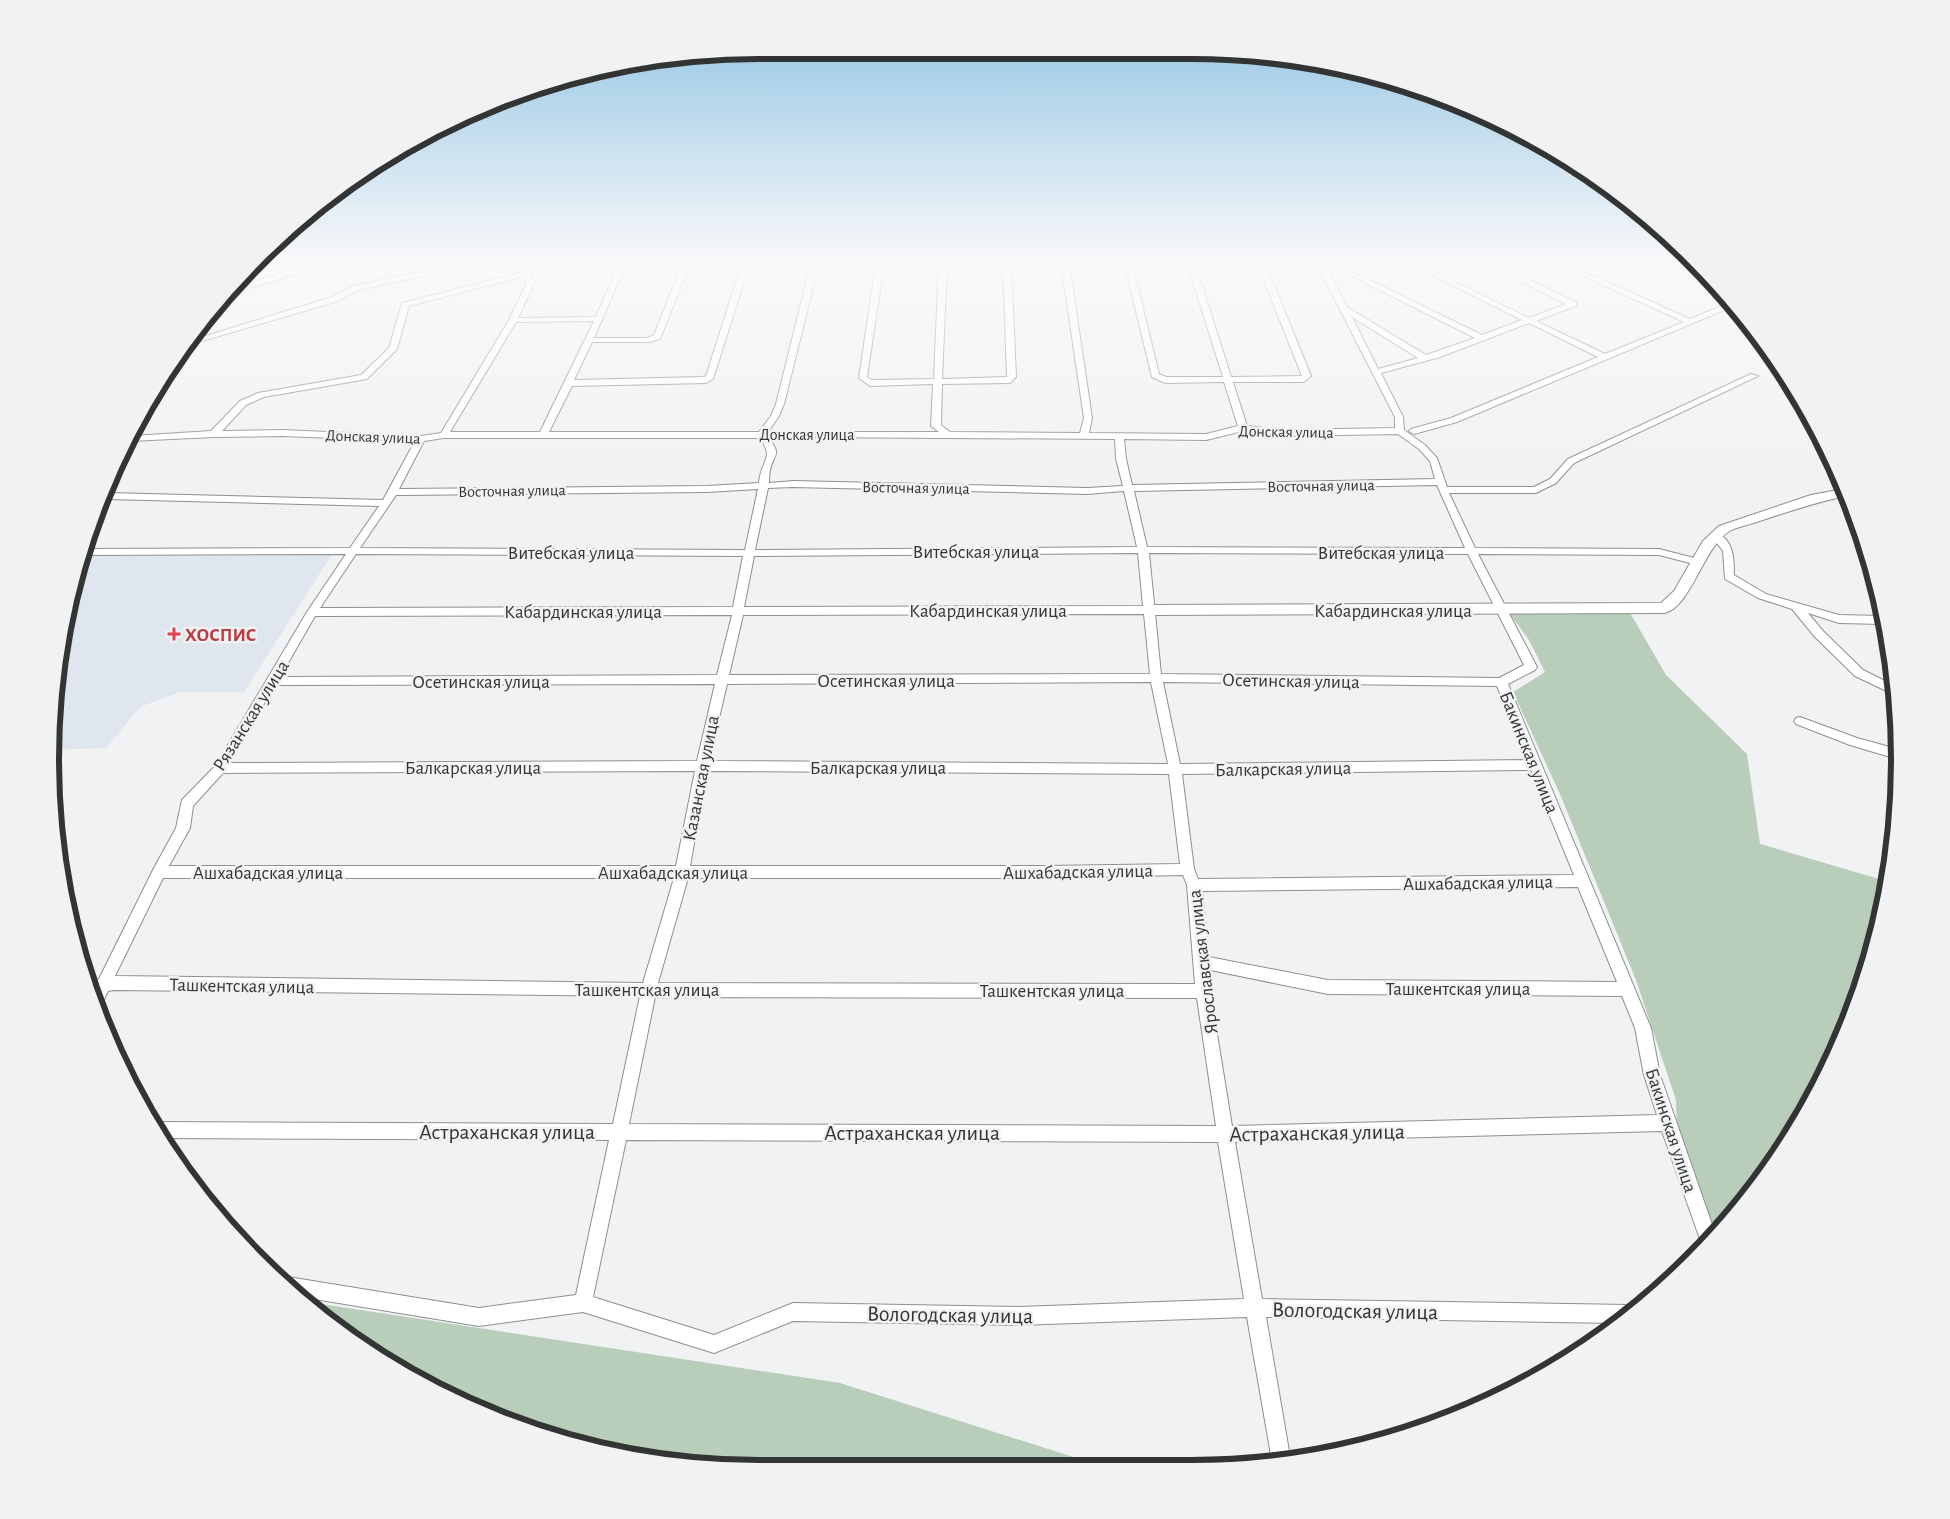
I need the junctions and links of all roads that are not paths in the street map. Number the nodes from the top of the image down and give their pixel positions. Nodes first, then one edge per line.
1 (220, 334) edge
2 (397, 334) edge
3 (505, 334) edge
4 (592, 334) edge
5 (658, 334) edge
6 (724, 334) edge
7 (797, 334) edge
8 (870, 334) edge
9 (939, 334) edge
10 (1010, 334) edge
11 (1076, 334) edge
12 (1145, 334) edge
13 (1214, 334) edge
14 (1290, 334) edge
15 (1357, 334) edge
16 (1384, 334) edge
17 (1473, 334) edge
18 (1497, 334) edge
19 (1557, 334) edge
20 (1661, 334) edge
21 (1483, 339) junction
22 (199, 340) edge
23 (589, 340) junction
24 (1604, 357) junction
25 (1423, 358) junction
26 (1376, 372) junction
27 (1754, 376) dead end
28 (1229, 380) junction
29 (937, 381) junction
30 (568, 383) junction
31 (775, 416) junction
32 (1243, 428) junction
33 (1407, 433) junction
34 (214, 434) junction
35 (544, 434) junction
36 (762, 434) junction
37 (787, 434) junction
38 (444, 435) junction
39 (948, 435) junction
40 (1084, 435) junction
41 (1119, 436) junction
42 (137, 439) edge
43 (421, 439) junction
44 (772, 448) junction
45 (764, 484) junction
46 (1442, 486) junction
47 (1129, 488) junction
48 (393, 492) junction
49 (1839, 493) edge
50 (110, 496) edge
51 (385, 502) junction
52 (1716, 536) junction
53 (1143, 550) junction
54 (352, 551) junction
55 (91, 552) edge
56 (1472, 552) junction
57 (748, 553) junction
58 (1698, 562) junction
59 (1796, 606) junction
60 (1148, 610) junction
61 (1501, 610) junction
62 (738, 611) junction
63 (312, 612) junction
64 (1877, 620) edge
65 (1156, 678) junction
66 (720, 681) junction
67 (271, 682) junction
68 (1501, 682) junction
69 (1887, 687) edge
70 (1800, 721) dead end
71 (1891, 752) edge
72 (1535, 765) junction
73 (702, 766) junction
74 (220, 768) junction
75 (1175, 769) junction
76 (1187, 868) junction
77 (159, 872) junction
78 (682, 873) junction
79 (1583, 881) junction
80 (1194, 885) junction
81 (1202, 962) junction
82 (1627, 989) junction
83 (649, 990) junction
84 (98, 991) edge
85 (1203, 991) junction
86 (1667, 1123) junction
87 (165, 1130) edge
88 (618, 1131) junction
89 (1225, 1134) junction
90 (1706, 1234) edge
91 (299, 1288) edge
92 (583, 1303) junction
93 (1256, 1308) junction
94 (1618, 1314) edge
95 (1280, 1454) edge

1 - 22 street
2 - 34 street
3 - 38 street
4 - 23 street
5 - 23 street
6 - 30 street
7 - 31 street
8 - 29 street
9 - 29 street
10 - 29 street
11 - 40 street
12 - 28 street
13 - 28 street
14 - 28 street
15 - 26 street
16 - 25 street
17 - 21 street
18 - 21 street
19 - 24 street
20 - 24 street, Донская улица
21 - 25 street
23 - 30 street
24 - 33 street, Донская улица
25 - 26 street
26 - 33 street
27 - 46 street, Восточная улица
28 - 32 street
29 - 39 street
30 - 35 street
31 - 36 street
31 - 37 street
32 - 33 street, Донская улица
32 - 41 street, Донская улица
33 - 46 street, Бакинская улица
34 - 42 street, Донская улица
34 - 43 street, Донская улица
35 - 36 street, Донская улица
35 - 38 street, Донская улица
36 - 37 street, Донская улица
36 - 44 street
37 - 39 street, Донская улица
37 - 44 street
38 - 43 street, Донская улица
39 - 40 street, Донская улица
40 - 41 street, Донская улица
41 - 47 street, Ярославская улица
43 - 48 street, Рязанская улица
44 - 45 street, Казанская улица
45 - 47 street, Восточная улица
45 - 48 street, Восточная улица
45 - 57 street, Казанская улица
46 - 47 street, Восточная улица
46 - 56 street, Бакинская улица
47 - 53 street, Ярославская улица
48 - 51 street, Рязанская улица
49 - 52 street
50 - 51 street
51 - 54 street, Рязанская улица
52 - 58 street
52 - 59 street
53 - 56 street, Витебская улица
53 - 57 street, Витебская улица
53 - 60 street, Ярославская улица
54 - 55 street, Витебская улица
54 - 57 street, Витебская улица
54 - 63 street, Рязанская улица
56 - 58 street, Витебская улица
56 - 61 street, Бакинская улица
57 - 62 street, Казанская улица
58 - 61 street, Кабардинская улица
59 - 64 street
59 - 69 street
60 - 61 street, Кабардинская улица
60 - 62 street, Кабардинская улица
60 - 65 street, Ярославская улица
61 - 68 street, Бакинская улица
62 - 63 street, Кабардинская улица
62 - 66 street, Казанская улица
63 - 67 street, Рязанская улица
65 - 66 street, Осетинская улица
65 - 68 street, Осетинская улица
65 - 75 street, Ярославская улица
66 - 67 street, Осетинская улица
66 - 73 street, Казанская улица
67 - 74 street, Рязанская улица
68 - 72 street, Бакинская улица
70 - 71 street
72 - 75 street, Балкарская улица
72 - 79 street, Бакинская улица
73 - 74 street, Балкарская улица
73 - 75 street, Балкарская улица
73 - 78 street, Казанская улица
74 - 77 street, Рязанская улица
75 - 76 street, Ярославская улица
76 - 78 street, Ашхабадская улица
76 - 80 street, Ярославская улица
77 - 78 street, Ашхабадская улица
77 - 84 street, Рязанская улица
78 - 83 street, Казанская улица
79 - 80 street, Ашхабадская улица
79 - 82 street, Бакинская улица
80 - 81 street, Ярославская улица
81 - 82 street, Ташкентская улица
81 - 85 street, Ярославская улица
82 - 86 street, Бакинская улица
83 - 84 street, Ташкентская улица
83 - 85 street, Ташкентская улица
83 - 88 street, Казанская улица
85 - 89 street, Ярославская улица
86 - 89 street, Астраханская улица
86 - 90 street, Бакинская улица
87 - 88 street, Астраханская улица
88 - 89 street, Астраханская улица
88 - 92 street, Казанская улица
89 - 93 street, Ярославская улица
91 - 92 street, Вологодская улица
92 - 93 street, Вологодская улица
93 - 94 street, Вологодская улица
93 - 95 street, Ярославская улица

